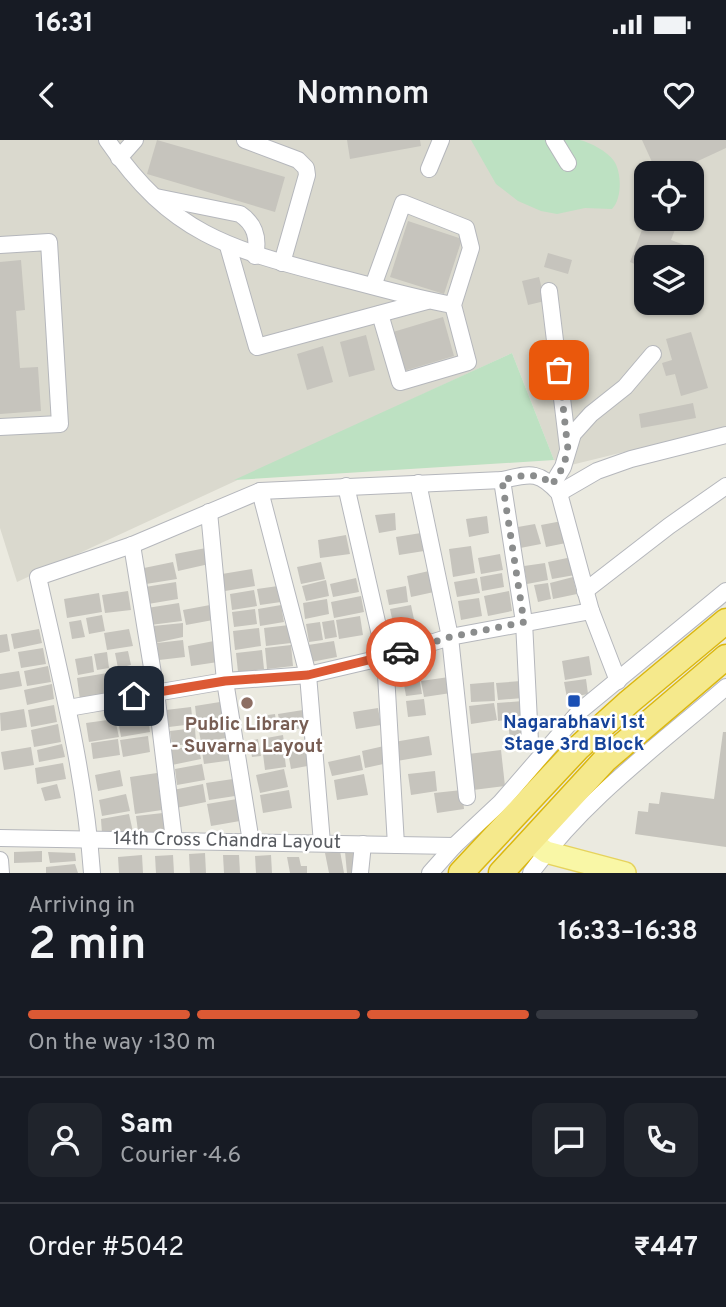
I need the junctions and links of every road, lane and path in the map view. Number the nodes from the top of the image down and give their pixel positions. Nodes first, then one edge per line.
1 (107, 140) edge
2 (135, 140) edge
3 (245, 140) edge
4 (441, 140) edge
5 (554, 140) edge
6 (120, 158) junction
7 (568, 163) dead end
8 (429, 169) dead end
9 (153, 196) junction
10 (0, 245) edge
11 (229, 246) junction
12 (255, 256) junction
13 (282, 263) junction
14 (373, 286) junction
15 (549, 290) dead end
16 (429, 301) junction
17 (453, 305) junction
18 (380, 314) junction
19 (653, 354) dead end
20 (0, 427) edge
21 (726, 435) edge
22 (568, 450) junction
23 (502, 480) junction
24 (418, 483) junction
25 (346, 486) junction
26 (726, 486) edge
27 (556, 489) junction
28 (260, 491) junction
29 (209, 512) junction
30 (132, 545) junction
31 (585, 591) junction
32 (726, 591) edge
33 (591, 611) junction
34 (726, 621) edge
35 (524, 622) junction
36 (450, 637) junction
37 (385, 657) junction
38 (726, 657) edge
39 (308, 675) junction
40 (225, 681) junction
41 (618, 681) junction
42 (726, 687) edge
43 (156, 692) junction
44 (68, 708) junction
45 (530, 742) dead end
46 (467, 797) dead end
47 (508, 809) junction
48 (0, 838) edge
49 (90, 838) junction
50 (174, 840) junction
51 (251, 842) junction
52 (322, 843) junction
53 (363, 844) junction
54 (396, 845) junction
55 (454, 846) junction
56 (538, 846) junction
57 (0, 860) edge
58 (1, 873) edge
59 (92, 873) edge
60 (360, 873) edge
61 (430, 873) edge
62 (461, 873) edge
63 (501, 873) edge
64 (531, 873) edge
65 (625, 873) edge

1 - 6 street
2 - 6 street
3 - 13 street
4 - 8 street
5 - 7 street
6 - 9 street
9 - 11 street
9 - 12 street
10 - 20 street
11 - 12 street
11 - 18 street
12 - 13 street
13 - 14 street
14 - 16 street
14 - 17 street
15 - 22 street
16 - 17 street
16 - 18 street
17 - 18 street
19 - 22 street
21 - 27 street
22 - 27 street
23 - 24 street
23 - 27 street
23 - 35 street
24 - 25 street
24 - 36 street
25 - 28 street
25 - 37 street
26 - 31 street
27 - 31 street
28 - 29 street
28 - 39 street
29 - 30 street
29 - 40 street
30 - 43 street
30 - 44 street
31 - 33 street
32 - 41 street
33 - 35 street
33 - 41 street
34 - 47 highway
35 - 36 street
35 - 45 street
36 - 37 street
36 - 46 street
37 - 39 street
37 - 54 street
38 - 56 highway
39 - 40 street
39 - 52 street
40 - 43 street
40 - 51 street
41 - 47 street
42 - 56 street
43 - 44 street
43 - 50 street
44 - 49 street
47 - 55 street
47 - 62 highway
48 - 49 street, 14th Cross Chandra Layout
49 - 50 street, 14th Cross Chandra Layout
49 - 59 street
50 - 51 street, 14th Cross Chandra Layout
51 - 52 street, 14th Cross Chandra Layout
52 - 53 street, 14th Cross Chandra Layout
53 - 54 street, 14th Cross Chandra Layout
53 - 60 street
54 - 55 street, 14th Cross Chandra Layout
55 - 61 street
56 - 63 highway
56 - 64 street
56 - 65 main road
57 - 58 street

